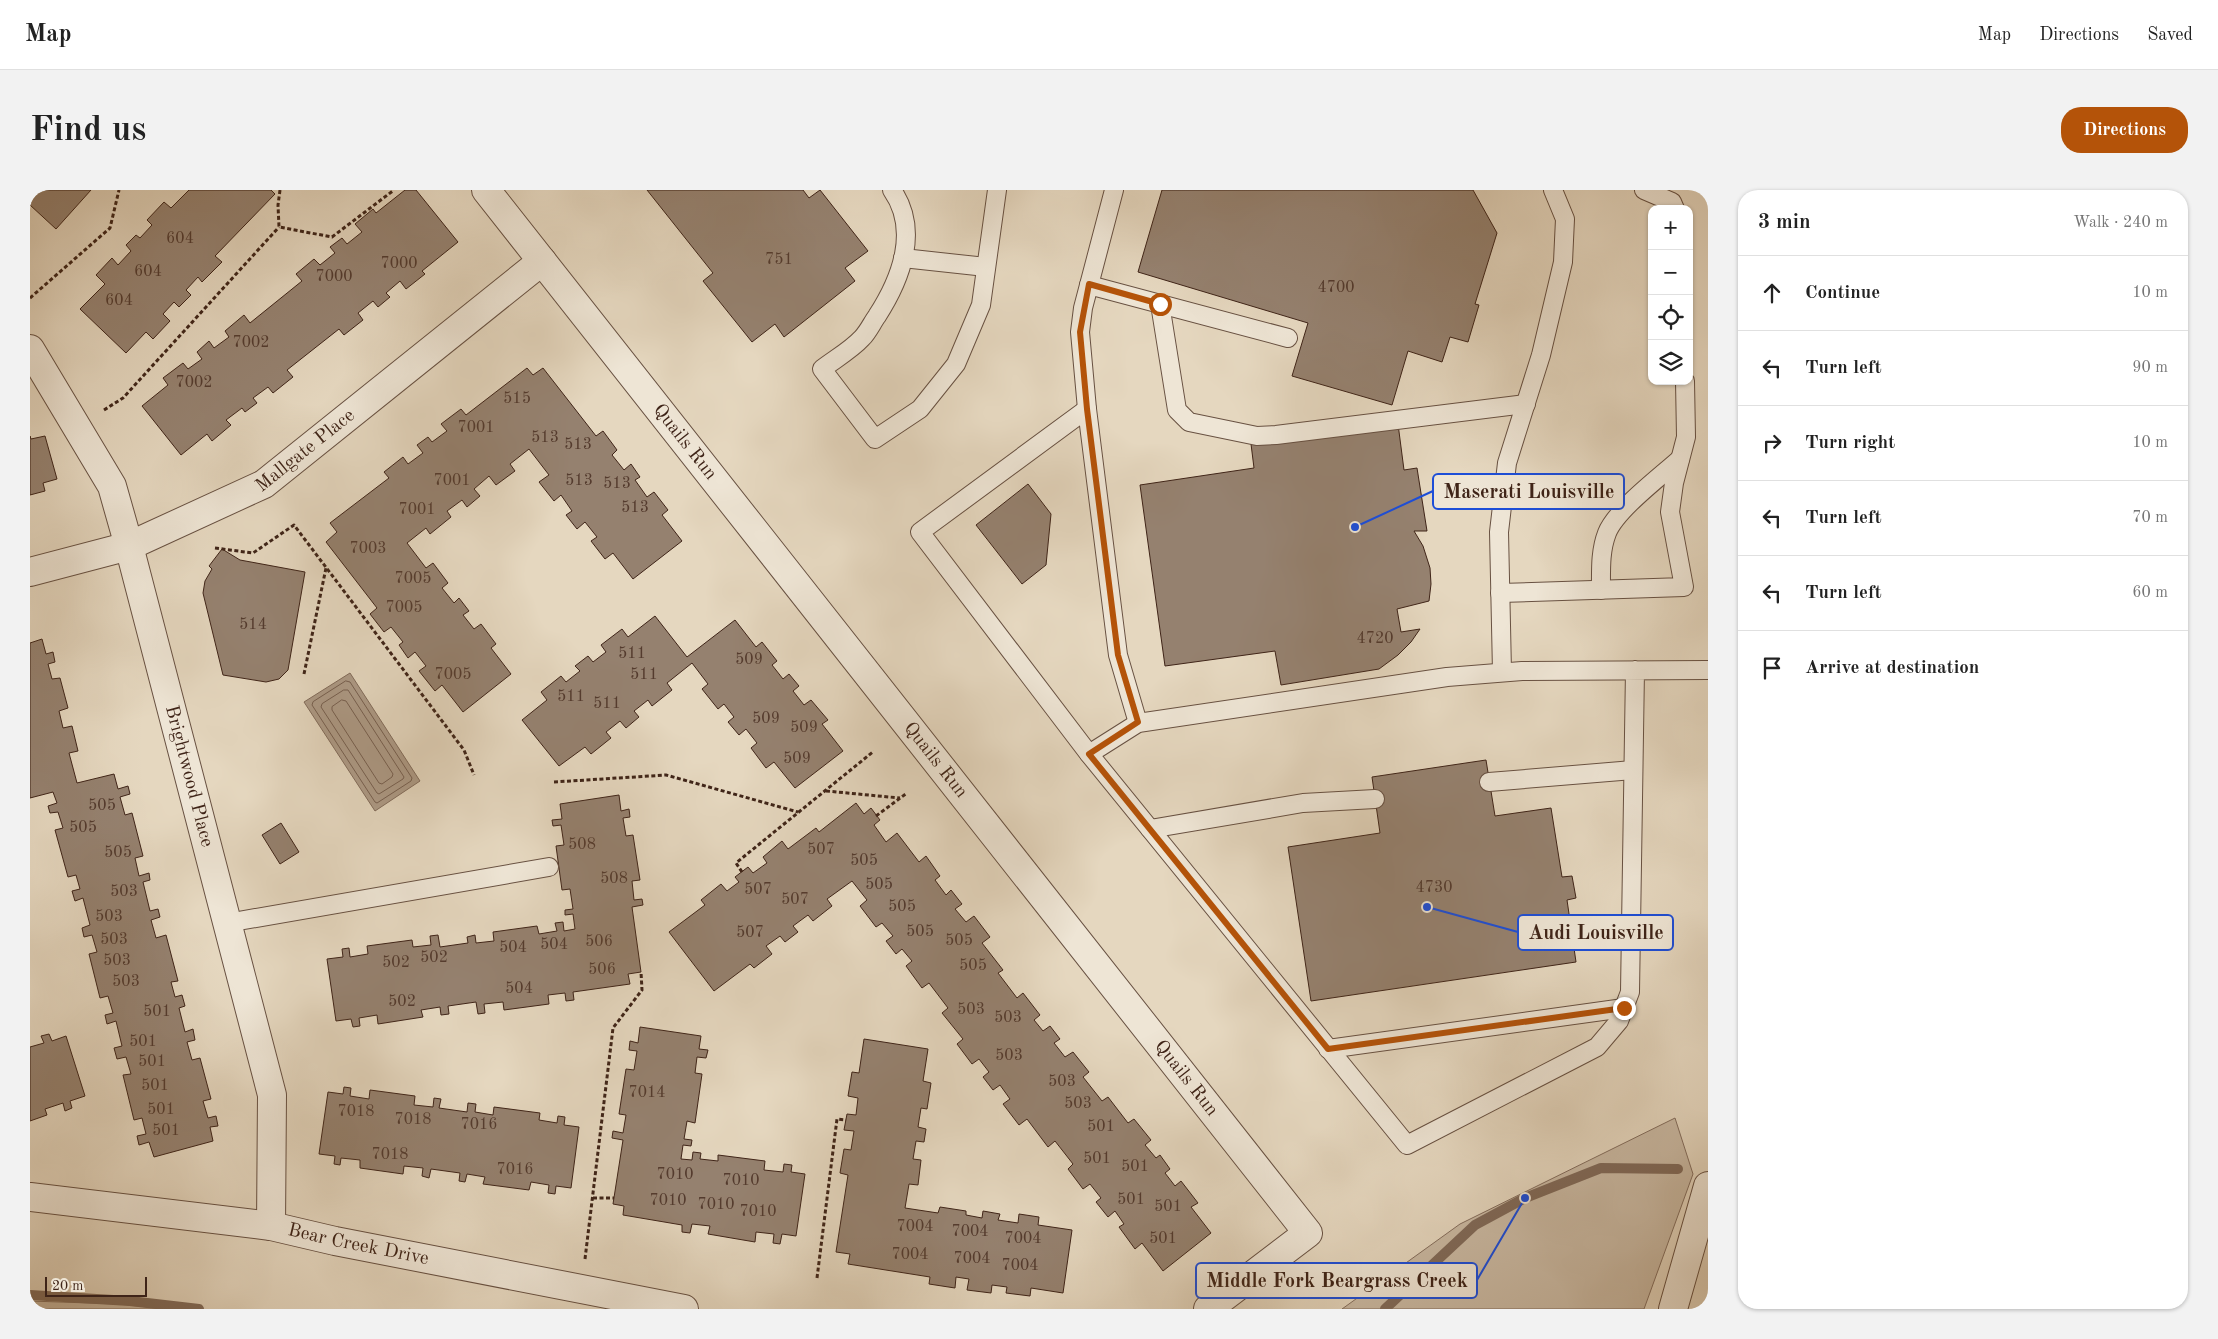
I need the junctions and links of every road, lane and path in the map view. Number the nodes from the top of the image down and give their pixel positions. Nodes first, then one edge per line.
1 (119, 190) edge
2 (280, 190) edge
3 (394, 190) edge
4 (486, 190) edge
5 (892, 190) edge
6 (997, 190) edge
7 (1114, 190) edge
8 (1553, 190) edge
9 (1644, 190) edge
10 (1673, 205) edge
11 (279, 226) junction
12 (903, 258) junction
13 (542, 261) junction
14 (986, 267) junction
15 (1089, 284) junction
16 (30, 298) edge
17 (1160, 304) junction
18 (1288, 338) dead end
19 (30, 349) edge
20 (1685, 385) edge
21 (1526, 404) junction
22 (1087, 409) junction
23 (77, 426) junction
24 (1680, 459) junction
25 (129, 546) junction
26 (215, 548) dead end
27 (326, 568) junction
28 (30, 572) edge
29 (1600, 590) junction
30 (1500, 593) junction
31 (1635, 670) junction
32 (1708, 670) edge
33 (1502, 672) junction
34 (304, 674) dead end
35 (1138, 722) junction
36 (874, 751) dead end
37 (1089, 754) junction
38 (1633, 770) junction
39 (474, 775) dead end
40 (554, 782) dead end
41 (1489, 782) dead end
42 (826, 790) junction
43 (907, 793) dead end
44 (900, 798) junction
45 (1374, 799) dead end
46 (798, 812) junction
47 (876, 816) dead end
48 (1150, 829) junction
49 (548, 867) dead end
50 (742, 872) dead end
51 (227, 923) junction
52 (641, 972) dead end
53 (1624, 1008) junction
54 (1328, 1049) junction
55 (846, 1120) dead end
56 (1708, 1186) edge
57 (30, 1197) edge
58 (593, 1198) junction
59 (614, 1198) dead end
60 (270, 1226) junction
61 (817, 1278) dead end
62 (582, 1289) junction
63 (684, 1309) edge
64 (1208, 1309) edge
65 (1673, 1309) edge

1 - 16 path
2 - 11 path
3 - 11 path
4 - 13 street, Quails Run
5 - 12 lane
6 - 14 lane
7 - 15 lane
8 - 21 lane
9 - 10 lane
11 - 23 path
12 - 14 lane
12 - 14 lane
13 - 25 street, Mallgate Place
13 - 64 street, Quails Run
15 - 17 lane
15 - 22 lane
17 - 18 lane
17 - 21 lane
19 - 23 street, Brightwood Place
20 - 24 lane
21 - 30 lane
22 - 35 lane
22 - 37 lane
23 - 25 street, Brightwood Place
24 - 29 lane
24 - 29 lane
25 - 28 street, Mallgate Place
25 - 51 street, Brightwood Place
26 - 27 path
27 - 34 path
27 - 39 path
29 - 30 lane
30 - 33 lane
31 - 32 lane
31 - 33 lane
31 - 38 lane
33 - 35 lane
35 - 37 lane
36 - 42 path
37 - 48 lane
38 - 41 lane
38 - 53 lane
40 - 46 path
42 - 44 path
42 - 46 path
43 - 44 path
44 - 47 path
45 - 48 lane
46 - 50 path
48 - 54 lane
49 - 51 lane
51 - 60 street, Brightwood Place
52 - 58 path
53 - 54 lane
53 - 54 lane
55 - 61 path
56 - 65 street
57 - 60 street, Bear Creek Drive
58 - 59 path
58 - 62 path
60 - 62 street, Bear Creek Drive
62 - 63 street, Bear Creek Drive

